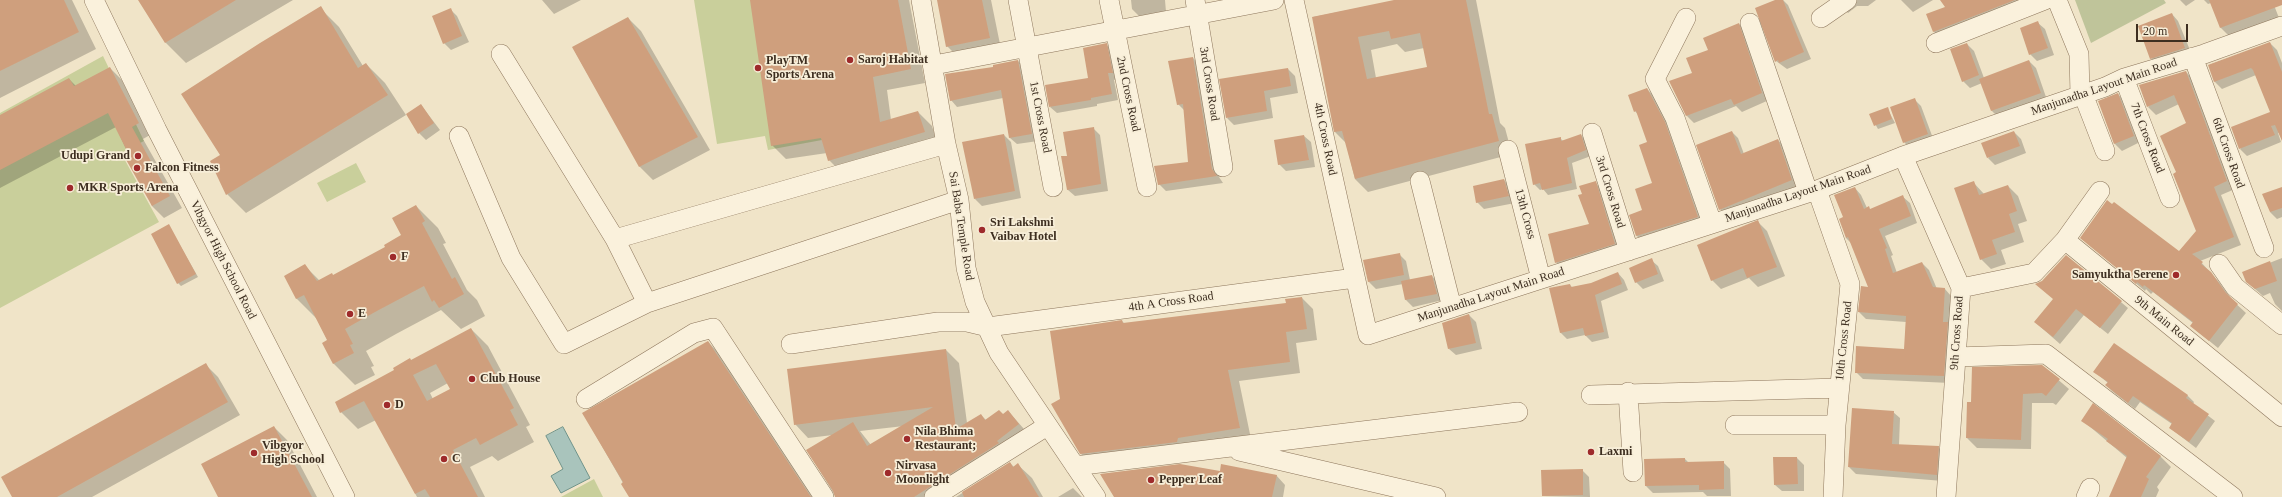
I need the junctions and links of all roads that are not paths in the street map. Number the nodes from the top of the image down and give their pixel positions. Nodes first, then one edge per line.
1 (94, 0) edge
2 (921, 0) edge
3 (1018, 0) edge
4 (1109, 0) edge
5 (1274, 0) edge
6 (1294, 0) edge
7 (1847, 0) edge
8 (2045, 0) edge
9 (2057, 0) edge
10 (1196, 7) edge
11 (1686, 18) dead end
12 (1821, 18) dead end
13 (1750, 24) dead end
14 (2282, 26) edge
15 (1115, 30) junction
16 (1936, 43) dead end
17 (1026, 48) junction
18 (501, 54) dead end
19 (2193, 57) junction
20 (934, 65) junction
21 (2124, 78) junction
22 (2082, 95) junction
23 (1592, 133) dead end
24 (459, 136) dead end
25 (946, 144) junction
26 (1508, 150) dead end
27 (2105, 151) dead end
28 (1903, 156) junction
29 (1223, 167) dead end
30 (1420, 182) dead end
31 (1053, 187) dead end
32 (1148, 187) dead end
33 (1813, 191) junction
34 (2100, 191) dead end
35 (2170, 198) dead end
36 (959, 200) junction
37 (1712, 224) junction
38 (615, 239) junction
39 (2065, 240) junction
40 (2264, 248) dead end
41 (1629, 251) junction
42 (2219, 264) dead end
43 (1355, 278) junction
44 (1541, 279) junction
45 (1961, 288) junction
46 (647, 303) junction
47 (1452, 308) junction
48 (2282, 325) edge
49 (988, 327) junction
50 (791, 344) dead end
51 (1956, 357) junction
52 (1839, 388) junction
53 (1628, 392) junction
54 (1591, 395) dead end
55 (586, 399) dead end
56 (1518, 412) dead end
57 (2282, 417) edge
58 (1734, 425) dead end
59 (1836, 425) junction
60 (1047, 426) junction
61 (1226, 448) junction
62 (1075, 466) junction
63 (1633, 472) dead end
64 (345, 497) edge
65 (824, 497) edge
66 (934, 497) edge
67 (1096, 497) edge
68 (1436, 497) edge
69 (1833, 497) edge
70 (1946, 497) edge
71 (2233, 497) edge

1 - 64 street, Vibgyor High School Road
2 - 20 street, Sai Baba Temple Road
3 - 17 street, 1st Cross Road
4 - 15 street, 2nd Cross Road
5 - 10 street
6 - 43 street, 4th Cross Road
7 - 12 street
8 - 16 street
9 - 22 street
10 - 15 street
10 - 29 street, 3rd Cross Road
11 - 37 street
13 - 33 street, 10th Cross Road
14 - 19 street, Manjunadha Layout Main Road
15 - 17 street
15 - 32 street, 2nd Cross Road
17 - 20 street
17 - 31 street, 1st Cross Road
18 - 38 street
19 - 21 street, Manjunadha Layout Main Road
19 - 40 street, 6th Cross Road
20 - 25 street, Sai Baba Temple Road
21 - 22 street, Manjunadha Layout Main Road
21 - 35 street, 7th Cross Road
22 - 27 street
22 - 28 street, Manjunadha Layout Main Road
23 - 41 street, 3rd Cross Road
24 - 46 street
25 - 36 street, Sai Baba Temple Road
25 - 38 street
26 - 44 street, 13th Cross
28 - 33 street, Manjunadha Layout Main Road
28 - 45 street, 9th Cross Road
30 - 47 street
33 - 37 street, Manjunadha Layout Main Road
33 - 52 street, 10th Cross Road
34 - 39 street
36 - 46 street
36 - 49 street, Sai Baba Temple Road
37 - 41 street, Manjunadha Layout Main Road
38 - 46 street
39 - 45 street
39 - 57 street, 9th Main Road
41 - 44 street, Manjunadha Layout Main Road
42 - 48 street
43 - 47 street, Manjunadha Layout Main Road
43 - 49 street, 4th A Cross Road
44 - 47 street, Manjunadha Layout Main Road
45 - 51 street, 9th Cross Road
49 - 50 street
49 - 60 street, Sai Baba Temple Road
51 - 70 street, 9th Cross Road
51 - 71 street
52 - 53 street
52 - 59 street, 10th Cross Road
53 - 54 street
53 - 63 street
55 - 65 street
56 - 61 street
58 - 59 street
59 - 69 street, 10th Cross Road
60 - 62 street, Sai Baba Temple Road
60 - 66 street
61 - 62 street
61 - 68 street
62 - 67 street, Sai Baba Temple Road

